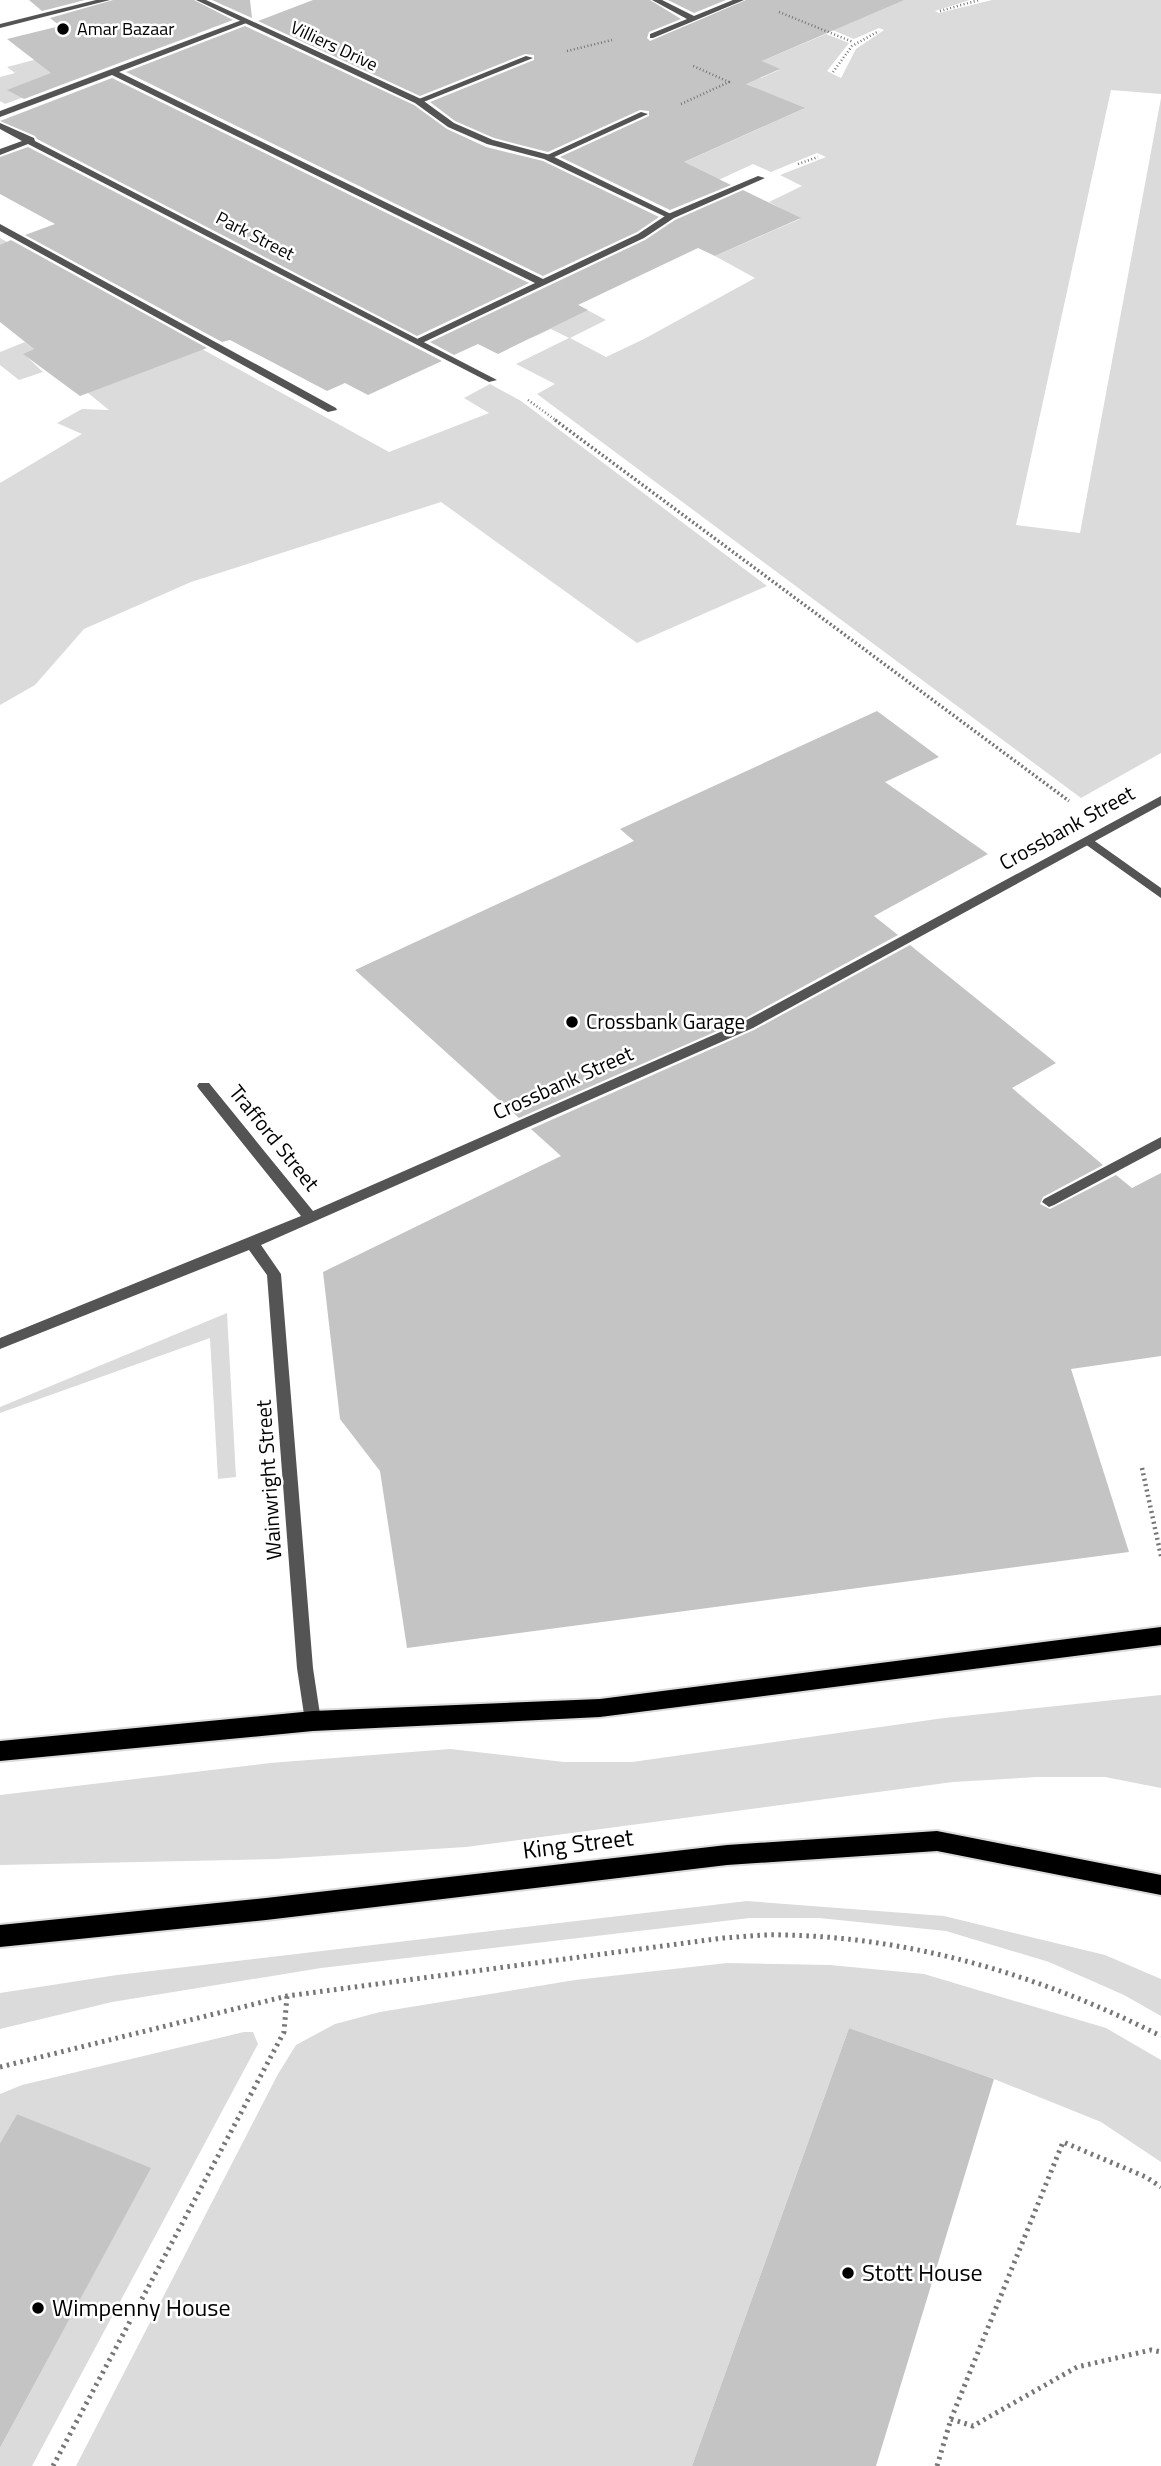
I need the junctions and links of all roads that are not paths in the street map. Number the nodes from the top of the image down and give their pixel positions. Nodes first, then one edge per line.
1 (106, 0) edge
2 (200, 0) edge
3 (656, 0) edge
4 (740, 0) edge
5 (693, 19) junction
6 (245, 22) junction
7 (0, 26) edge
8 (653, 36) dead end
9 (528, 58) road end
10 (110, 71) junction
11 (418, 102) junction
12 (0, 114) edge
13 (644, 114) road end
14 (0, 126) edge
15 (31, 140) junction
16 (0, 152) edge
17 (547, 156) junction
18 (761, 178) dead end
19 (671, 216) junction
20 (0, 228) edge
21 (542, 283) junction
22 (420, 341) junction
23 (492, 380) dead end
24 (332, 410) dead end
25 (1161, 800) edge
26 (1089, 841) junction
27 (1161, 894) edge
28 (205, 1086) dead end
29 (1161, 1142) edge
30 (1049, 1202) dead end
31 (310, 1217) junction
32 (252, 1243) junction
33 (0, 1344) edge
34 (1161, 1636) edge
35 (313, 1721) junction
36 (0, 1751) edge
37 (1161, 1885) edge
38 (0, 1936) edge

1 - 7 street
2 - 6 street, Villiers Drive
3 - 5 street
4 - 5 street
5 - 8 street
6 - 10 street
6 - 11 street, Villiers Drive
9 - 11 street
10 - 12 street
10 - 21 street
11 - 17 street, Villiers Drive
13 - 17 street
14 - 15 street, Park Street
15 - 16 street
15 - 22 street, Park Street
17 - 19 street, Villiers Drive
18 - 19 street
19 - 21 street
20 - 24 street
21 - 22 street
22 - 23 street, Park Street
25 - 26 street, Crossbank Street
26 - 27 street
26 - 31 street, Crossbank Street
28 - 31 street, Trafford Street
29 - 30 street
31 - 32 street, Crossbank Street
32 - 33 street, Crossbank Street
32 - 35 street, Wainwright Street
34 - 35 highway
35 - 36 highway
37 - 38 highway, King Street

